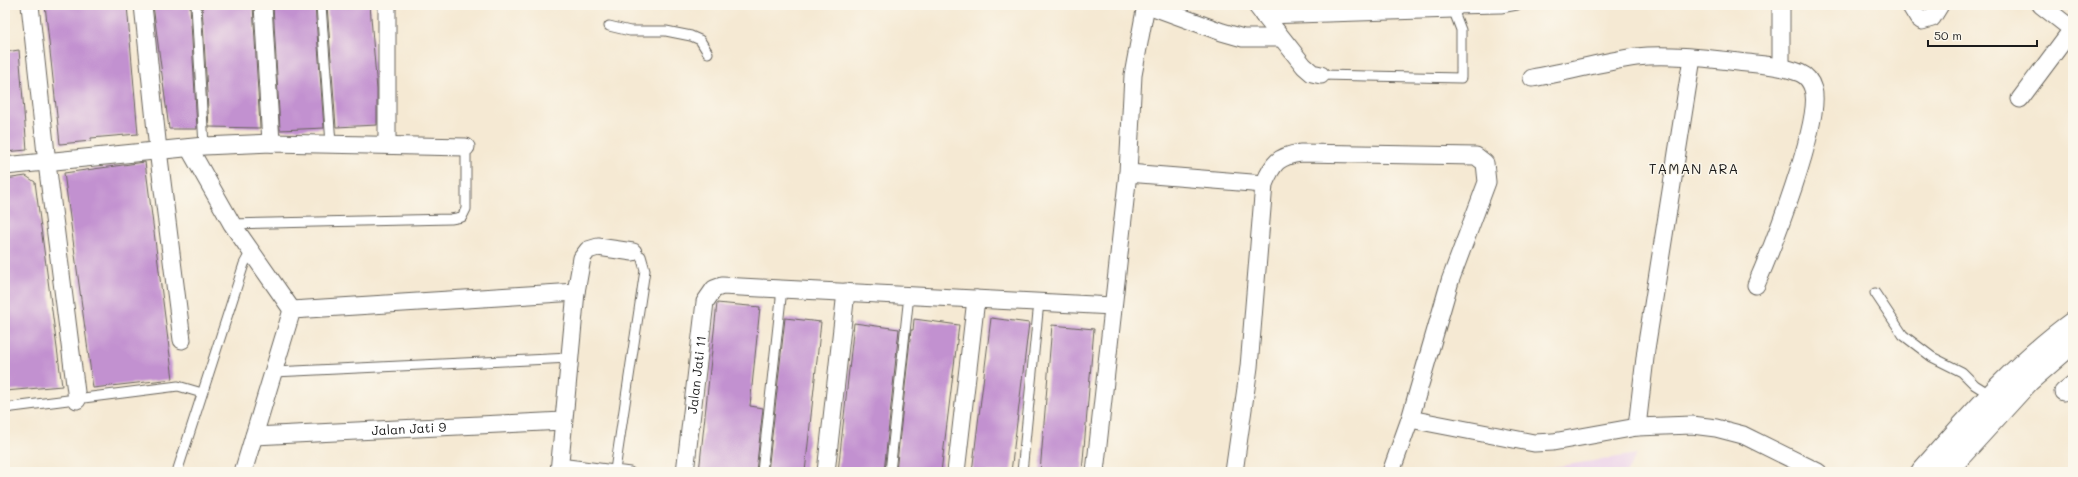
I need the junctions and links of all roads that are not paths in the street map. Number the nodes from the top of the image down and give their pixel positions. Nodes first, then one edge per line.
1 (30, 5) edge
2 (143, 5) edge
3 (196, 5) edge
4 (263, 5) edge
5 (321, 5) edge
6 (387, 5) edge
7 (1147, 5) edge
8 (1517, 5) edge
9 (1781, 5) edge
10 (1910, 5) edge
11 (1940, 5) edge
12 (2042, 5) edge
13 (1455, 7) edge
14 (1259, 10) edge
15 (609, 26) dead end
16 (2073, 29) edge
17 (1281, 38) junction
18 (708, 53) dead end
19 (1692, 58) junction
20 (1781, 67) junction
21 (1321, 75) joint
22 (1532, 78) dead end
23 (2020, 98) dead end
24 (271, 143) junction
25 (331, 144) junction
26 (388, 145) junction
27 (196, 147) junction
28 (466, 147) joint
29 (158, 150) junction
30 (47, 163) junction
31 (5, 166) edge
32 (1128, 173) junction
33 (1264, 184) junction
34 (232, 224) junction
35 (251, 251) junction
36 (633, 252) joint
37 (1756, 285) dead end
38 (782, 289) junction
39 (576, 292) junction
40 (846, 292) junction
41 (1875, 293) dead end
42 (909, 295) junction
43 (976, 299) junction
44 (1039, 302) junction
45 (1114, 306) junction
46 (292, 310) junction
47 (2073, 323) edge
48 (182, 340) dead end
49 (2073, 342) edge
50 (570, 358) junction
51 (274, 372) junction
52 (202, 392) junction
53 (1991, 395) junction
54 (77, 400) junction
55 (5, 408) edge
56 (1410, 419) junction
57 (563, 421) junction
58 (1637, 427) junction
59 (254, 436) junction
60 (559, 468) edge
61 (615, 470) junction
62 (177, 472) edge
63 (243, 472) edge
64 (630, 472) edge
65 (686, 472) edge
66 (762, 472) edge
67 (826, 472) edge
68 (890, 472) edge
69 (956, 472) edge
70 (1022, 472) edge
71 (1095, 472) edge
72 (1234, 472) edge
73 (1391, 472) edge
74 (1818, 472) edge
75 (1922, 472) edge
76 (1945, 472) edge

1 - 30 street
2 - 29 street
3 - 27 lane
4 - 24 street
5 - 25 lane
6 - 26 street
7 - 17 street
7 - 32 street
8 - 13 lane
9 - 20 street
10 - 11 street
12 - 16 street
13 - 14 street
13 - 21 lane
14 - 17 street
15 - 18 lane
16 - 23 street
17 - 21 street
19 - 20 street
19 - 22 street
19 - 58 street
20 - 37 street
24 - 25 street
24 - 27 street
25 - 26 street
26 - 28 street
27 - 29 street
27 - 34 street
28 - 34 lane
29 - 30 street
29 - 48 street
30 - 31 street
30 - 54 street
32 - 33 street
32 - 45 street
33 - 56 street
33 - 72 street
34 - 35 street
35 - 46 street
35 - 52 lane
36 - 39 street
36 - 61 lane
38 - 40 street
38 - 65 street, Jalan Jati 11
38 - 66 lane
39 - 46 street
39 - 50 street
40 - 42 street
40 - 67 street
41 - 53 lane
42 - 43 street
42 - 68 lane
43 - 44 street
43 - 69 street
44 - 45 street
44 - 70 lane
45 - 71 street
46 - 51 street
47 - 53 main road
49 - 76 main road
50 - 51 lane
50 - 57 street
51 - 59 street
52 - 54 lane
52 - 62 lane
53 - 75 main road
54 - 55 lane
56 - 58 street
56 - 73 street
57 - 59 street, Jalan Jati 9
57 - 60 street
58 - 74 street
59 - 63 street
60 - 61 lane
61 - 64 lane

